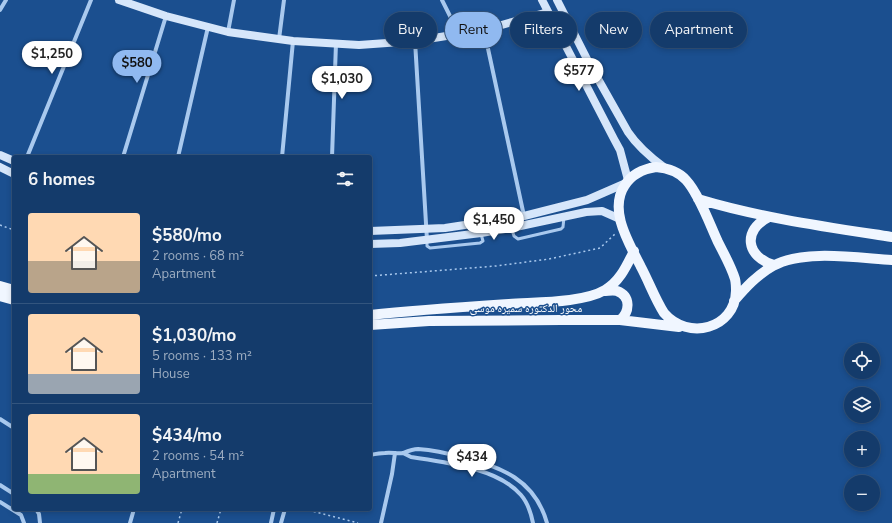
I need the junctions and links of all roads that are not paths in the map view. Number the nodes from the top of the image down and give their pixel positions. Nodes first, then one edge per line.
1 (6, 0) edge
2 (91, 0) edge
3 (119, 0) edge
4 (234, 0) edge
5 (284, 0) edge
6 (442, 0) edge
7 (542, 0) edge
8 (557, 0) edge
9 (0, 10) edge
10 (448, 12) edge
11 (548, 12) edge
12 (166, 16) junction
13 (208, 27) junction
14 (228, 32) junction
15 (279, 40) junction
16 (293, 41) junction
17 (336, 43) junction
18 (384, 43) edge
19 (415, 48) edge
20 (488, 48) edge
21 (567, 48) edge
22 (589, 63) junction
23 (578, 69) junction
24 (0, 155) edge
25 (28, 155) edge
26 (124, 155) edge
27 (178, 155) edge
28 (282, 155) edge
29 (332, 155) edge
30 (12, 160) edge
31 (0, 167) edge
32 (666, 168) junction
33 (12, 173) edge
34 (627, 182) junction
35 (698, 199) junction
36 (524, 216) junction
37 (564, 217) junction
38 (769, 217) junction
39 (620, 219) junction
40 (426, 228) junction
41 (511, 228) junction
42 (372, 231) edge
43 (892, 237) edge
44 (427, 240) junction
45 (372, 244) edge
46 (634, 252) junction
47 (892, 260) edge
48 (774, 265) junction
49 (0, 286) edge
50 (12, 289) edge
51 (604, 290) junction
52 (0, 296) edge
53 (12, 299) edge
54 (734, 301) junction
55 (372, 315) edge
56 (620, 320) junction
57 (372, 325) edge
58 (682, 327) junction
59 (0, 419) edge
60 (12, 427) edge
61 (395, 453) junction
62 (403, 453) junction
63 (372, 455) edge
64 (460, 456) junction
65 (458, 466) junction
66 (0, 485) edge
67 (12, 493) edge
68 (0, 502) edge
69 (12, 509) edge
70 (15, 511) edge
71 (37, 511) edge
72 (133, 511) edge
73 (274, 511) edge
74 (285, 511) edge
75 (24, 523) edge
76 (40, 523) edge
77 (130, 523) edge
78 (271, 523) edge
79 (282, 523) edge
80 (381, 523) edge
81 (533, 523) edge
82 (547, 523) edge

1 - 9 street
2 - 25 street
3 - 12 street
4 - 14 street
5 - 15 street
6 - 10 street
7 - 11 street
8 - 22 street
12 - 13 street
12 - 26 street
13 - 14 street
13 - 27 street
14 - 15 street
15 - 16 street
16 - 17 street
16 - 28 street
17 - 18 street
17 - 29 street
19 - 40 street
20 - 36 street
21 - 23 street
22 - 23 street
22 - 32 street
23 - 34 street
24 - 30 street
31 - 33 street
32 - 34 main road
32 - 35 main road
34 - 36 street
34 - 39 main road
35 - 38 main road
35 - 54 main road
36 - 40 street
37 - 39 street
37 - 41 street
37 - 41 lane
38 - 43 main road
38 - 48 main road
39 - 46 main road
40 - 42 street
40 - 44 street
41 - 44 street
44 - 45 street
46 - 51 main road, محور الدكتوره سميره موسى
46 - 58 main road
47 - 48 main road
48 - 54 main road
49 - 50 main road
51 - 55 main road, محور الدكتوره سميره موسى
51 - 56 main road
52 - 53 main road
54 - 58 main road, محور الدكتوره سميره موسى
56 - 57 main road, محور الدكتوره سميره موسى
56 - 58 main road, محور الدكتوره سميره موسى
59 - 60 street
61 - 62 street
61 - 63 street
61 - 80 street
62 - 64 street
62 - 65 street
64 - 65 street
64 - 82 street
65 - 81 street
66 - 67 street
68 - 69 street
70 - 75 street
71 - 76 street
72 - 77 street
73 - 78 street
74 - 79 street

